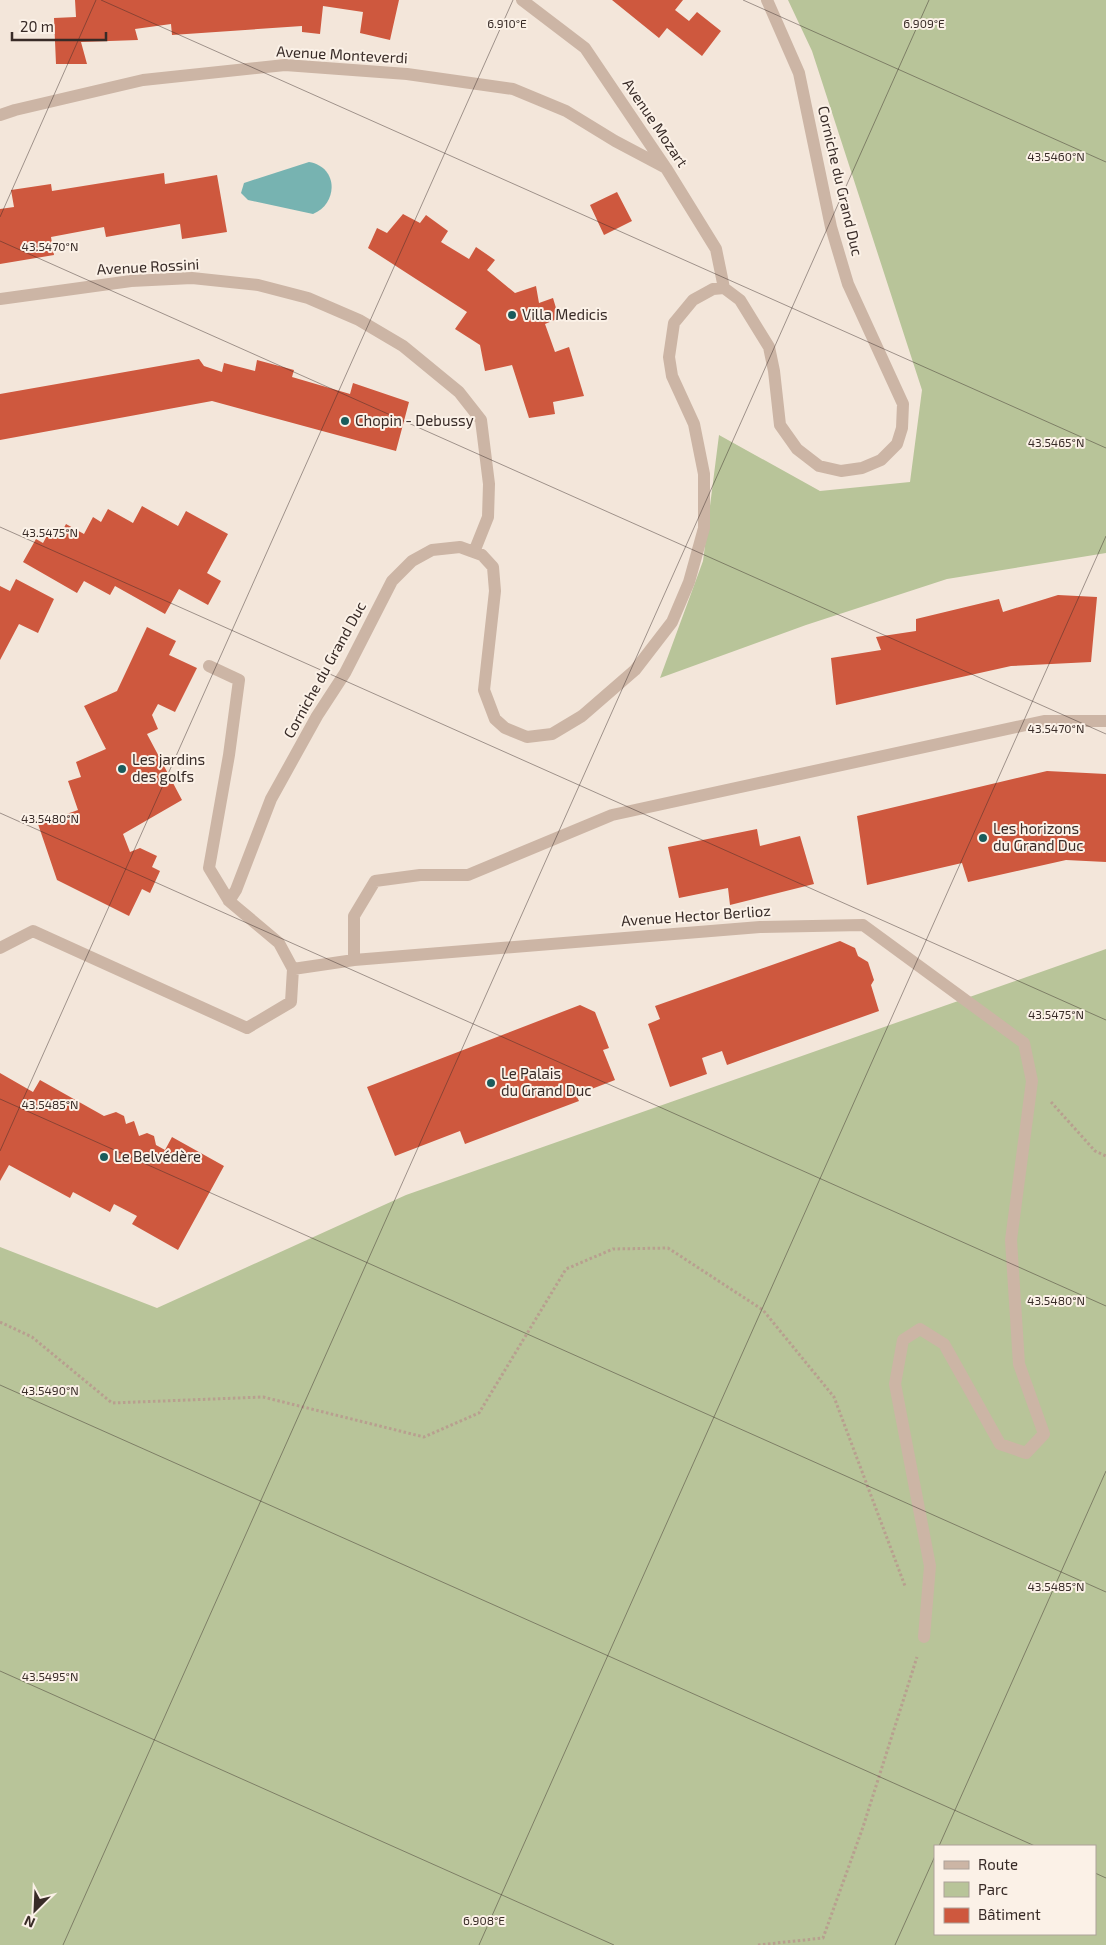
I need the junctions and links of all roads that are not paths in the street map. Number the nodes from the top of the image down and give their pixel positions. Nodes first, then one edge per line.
1 (522, 0) edge
2 (767, 0) edge
3 (0, 115) edge
4 (666, 168) junction
5 (724, 288) junction
6 (0, 299) edge
7 (474, 552) junction
8 (209, 666) dead end
9 (1106, 721) edge
10 (229, 901) junction
11 (0, 948) edge
12 (354, 960) junction
13 (293, 969) junction
14 (924, 1637) road end

1 - 4 street, Avenue Mozart
2 - 5 street, Corniche du Grand Duc
3 - 4 street, Avenue Monteverdi
4 - 5 street, Avenue Mozart
5 - 7 street, Corniche du Grand Duc
6 - 7 street, Avenue Rossini
7 - 10 street, Corniche du Grand Duc
8 - 10 street
9 - 12 street
10 - 13 street
11 - 13 street
12 - 13 street, Avenue Hector Berlioz
12 - 14 street, Avenue Hector Berlioz

